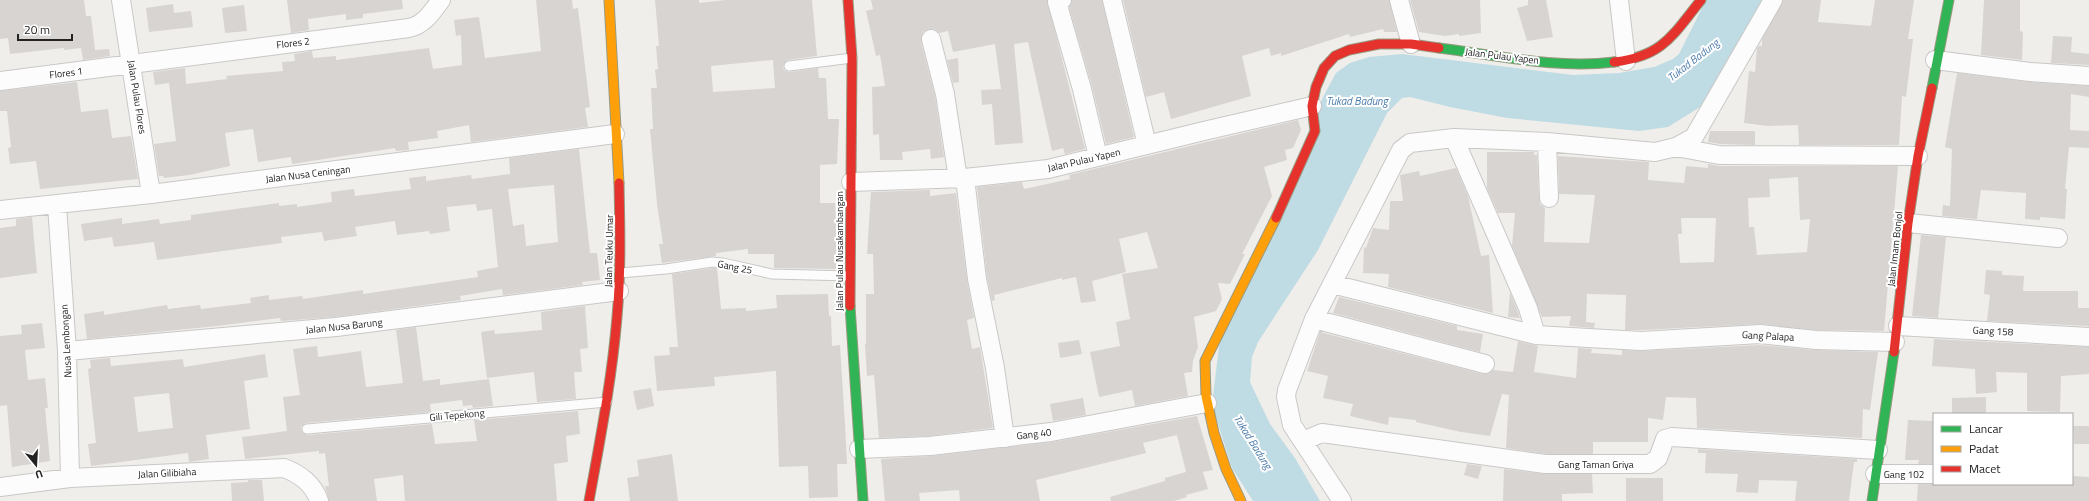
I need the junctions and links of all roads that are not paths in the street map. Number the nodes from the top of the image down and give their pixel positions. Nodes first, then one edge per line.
1 (121, 0) edge
2 (441, 0) edge
3 (609, 0) edge
4 (848, 0) edge
5 (1062, 0) edge
6 (1112, 0) edge
7 (1399, 0) edge
8 (1619, 0) edge
9 (1701, 0) edge
10 (1773, 0) edge
11 (1949, 0) edge
12 (931, 38) dead end
13 (1411, 44) junction
14 (852, 58) junction
15 (1936, 60) junction
16 (1626, 61) junction
17 (132, 64) junction
18 (789, 66) dead end
19 (2089, 76) edge
20 (0, 81) edge
21 (1312, 106) junction
22 (615, 134) junction
23 (1454, 138) junction
24 (1547, 142) junction
25 (1146, 146) junction
26 (1676, 147) junction
27 (1918, 156) junction
28 (1098, 157) junction
29 (962, 178) junction
30 (851, 182) junction
31 (151, 194) junction
32 (1549, 198) dead end
33 (57, 205) junction
34 (0, 210) edge
35 (1908, 223) junction
36 (2058, 238) dead end
37 (620, 273) junction
38 (850, 276) junction
39 (1332, 284) junction
40 (619, 291) junction
41 (1314, 319) junction
42 (1896, 334) junction
43 (1536, 335) junction
44 (2089, 337) edge
45 (67, 351) junction
46 (1485, 364) dead end
47 (607, 402) junction
48 (1207, 403) junction
49 (307, 429) dead end
50 (1005, 438) junction
51 (1303, 442) junction
52 (859, 449) junction
53 (1878, 450) junction
54 (1875, 474) junction
55 (1933, 474) edge
56 (70, 478) junction
57 (0, 487) edge
58 (319, 501) edge
59 (589, 501) edge
60 (863, 501) edge
61 (1241, 501) edge
62 (1342, 501) edge
63 (1872, 501) edge

1 - 17 street, Jalan Pulau Flores
2 - 17 street, Flores 2
3 - 22 main road, Jalan Teuku Umar
4 - 14 main road, Jalan Pulau Nusakambangan
5 - 28 street
6 - 25 street
7 - 13 street
8 - 16 street
9 - 16 main road, Jalan Pulau Yapen
10 - 26 street
11 - 15 main road, Jalan Imam Bonjol
12 - 29 street
13 - 16 main road, Jalan Pulau Yapen
13 - 21 main road, Jalan Pulau Yapen
14 - 18 lane
14 - 30 main road, Jalan Pulau Nusakambangan
15 - 19 street
15 - 27 main road, Jalan Imam Bonjol
17 - 20 street, Flores 1
17 - 31 street, Jalan Pulau Flores
21 - 25 street, Jalan Pulau Yapen
21 - 48 main road, Jalan Pulau Yapen
22 - 31 street, Jalan Nusa Ceningan
22 - 37 main road, Jalan Teuku Umar
23 - 24 street
23 - 39 street
23 - 43 street
24 - 26 street
24 - 32 street
25 - 28 street, Jalan Pulau Yapen
26 - 27 street
27 - 35 main road, Jalan Imam Bonjol
28 - 29 street, Jalan Pulau Yapen
29 - 30 street, Jalan Pulau Yapen
29 - 50 street
30 - 38 main road, Jalan Pulau Nusakambangan
31 - 33 street, Jalan Nusa Ceningan
33 - 34 street, Jalan Nusa Ceningan
33 - 45 street, Nusa Lembongan
35 - 36 street
35 - 42 main road, Jalan Imam Bonjol
37 - 38 lane, Gang 25
37 - 40 main road, Jalan Teuku Umar
38 - 52 main road, Jalan Pulau Nusakambangan
39 - 41 street
39 - 43 street, Gang Palapa
40 - 45 street, Jalan Nusa Barung
40 - 47 main road, Jalan Teuku Umar
41 - 46 street
41 - 51 street
42 - 43 street, Gang Palapa
42 - 44 street, Gang 158
42 - 53 main road, Jalan Imam Bonjol
45 - 56 street, Nusa Lembongan
47 - 49 lane, Gili Tepekong
47 - 59 main road, Jalan Teuku Umar
48 - 50 street, Gang 40
48 - 61 main road, Jalan Pulau Yapen
50 - 52 street, Gang 40
51 - 53 street, Gang Taman Griya
51 - 62 street
52 - 60 main road, Jalan Pulau Nusakambangan
53 - 54 main road, Jalan Imam Bonjol
54 - 55 street, Gang 102
54 - 63 main road, Jalan Imam Bonjol
56 - 57 street, Jalan Gilibiaha
56 - 58 street, Jalan Gilibiaha

